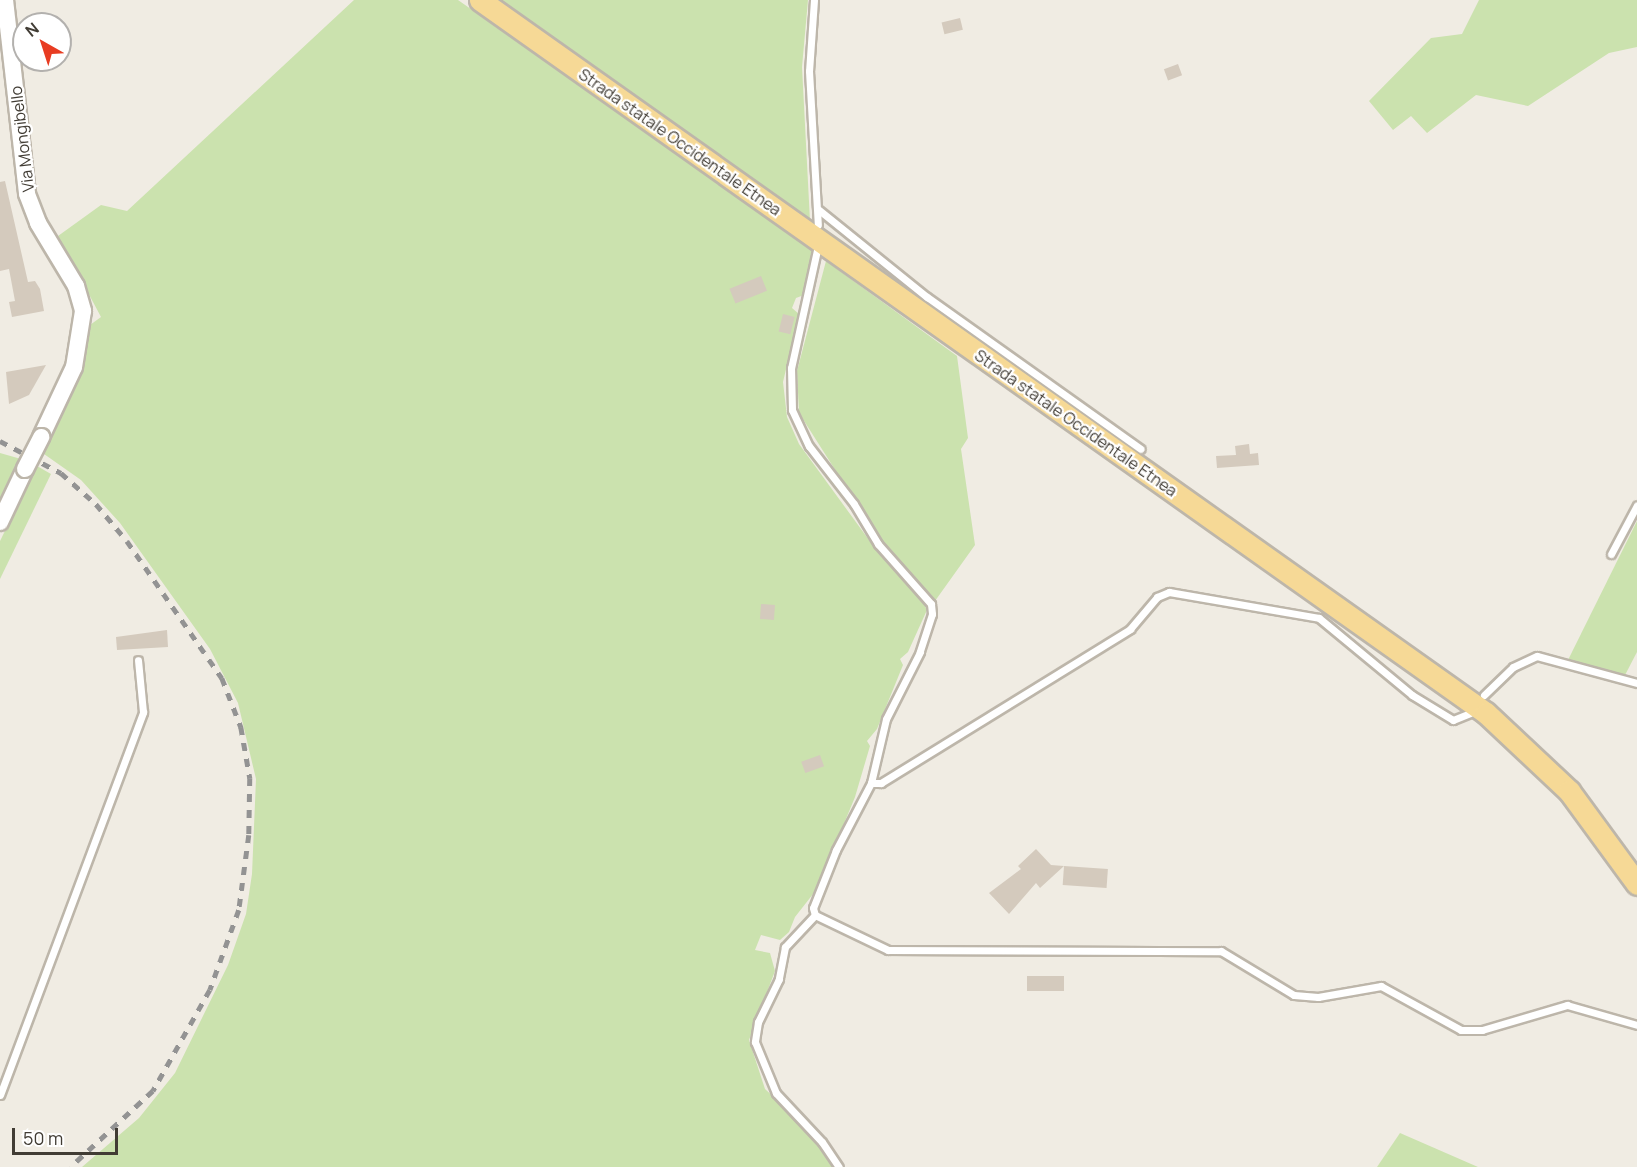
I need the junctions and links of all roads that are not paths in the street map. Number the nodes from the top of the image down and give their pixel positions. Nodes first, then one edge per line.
1 (5, 0) edge
2 (480, 0) edge
3 (814, 0) edge
4 (819, 210) junction
5 (818, 225) dead end
6 (817, 250) dead end
7 (1142, 449) dead end
8 (1637, 504) edge
9 (0, 522) edge
10 (1611, 554) dead end
11 (138, 660) dead end
12 (1637, 683) edge
13 (1484, 695) dead end
14 (1470, 713) dead end
15 (871, 783) junction
16 (1637, 884) edge
17 (815, 915) junction
18 (1637, 1025) edge
19 (0, 1095) edge
20 (839, 1167) edge

1 - 9 street, Via Mongibello, bridge
2 - 16 main road, Strada statale Occidentale Etnea
3 - 4 lane
4 - 5 lane
4 - 7 lane
6 - 15 lane
8 - 10 lane
11 - 19 lane
12 - 13 lane
14 - 15 lane
15 - 17 lane
17 - 18 lane
17 - 20 lane

